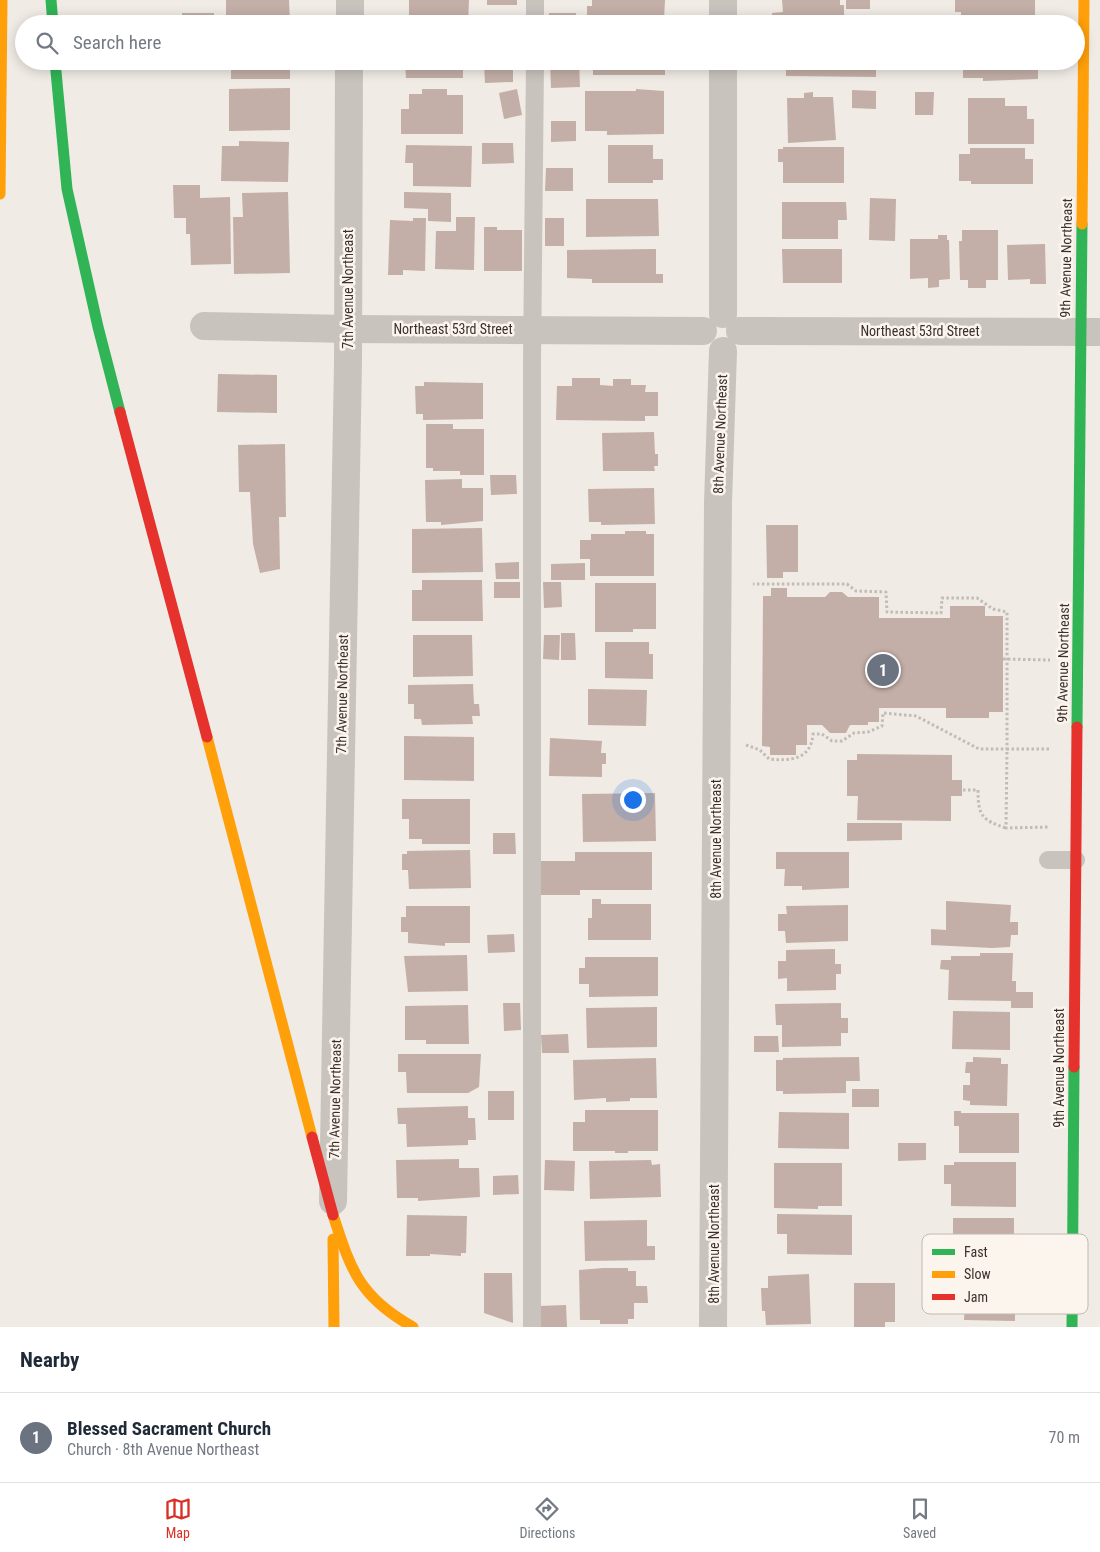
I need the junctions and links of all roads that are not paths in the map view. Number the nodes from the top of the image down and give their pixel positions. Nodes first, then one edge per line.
1 (2, 0) edge
2 (51, 0) edge
3 (350, 0) edge
4 (535, 0) edge
5 (723, 0) edge
6 (1084, 0) edge
7 (52, 15) edge
8 (350, 15) edge
9 (535, 15) edge
10 (723, 15) edge
11 (1084, 15) edge
12 (1085, 55) edge
13 (56, 70) edge
14 (349, 70) edge
15 (535, 70) edge
16 (723, 70) edge
17 (0, 194) edge
18 (722, 325) junction
19 (204, 326) dead end
20 (534, 328) junction
21 (347, 329) junction
22 (1090, 331) edge
23 (1048, 860) dead end
24 (1076, 860) junction
25 (333, 1215) junction
26 (1073, 1234) edge
27 (1072, 1314) edge
28 (334, 1327) edge
29 (413, 1327) edge
30 (532, 1327) edge
31 (713, 1327) edge
32 (1072, 1327) edge

1 - 17 main road
2 - 7 main road
3 - 8 street
4 - 9 lane
5 - 10 street
6 - 11 main road, 9th Avenue Northeast
12 - 22 main road, 9th Avenue Northeast
13 - 25 main road
14 - 21 street, 7th Avenue Northeast
15 - 20 lane
16 - 18 street
18 - 20 street, Northeast 53rd Street
18 - 22 street, Northeast 53rd Street
18 - 31 street, 8th Avenue Northeast
19 - 21 street, Northeast 53rd Street
20 - 21 street, Northeast 53rd Street
20 - 30 lane
21 - 25 street, 7th Avenue Northeast
22 - 24 main road, 9th Avenue Northeast
23 - 24 lane
24 - 26 main road, 9th Avenue Northeast
25 - 28 main road, 7th Avenue Northeast
25 - 29 main road
27 - 32 main road, 9th Avenue Northeast

